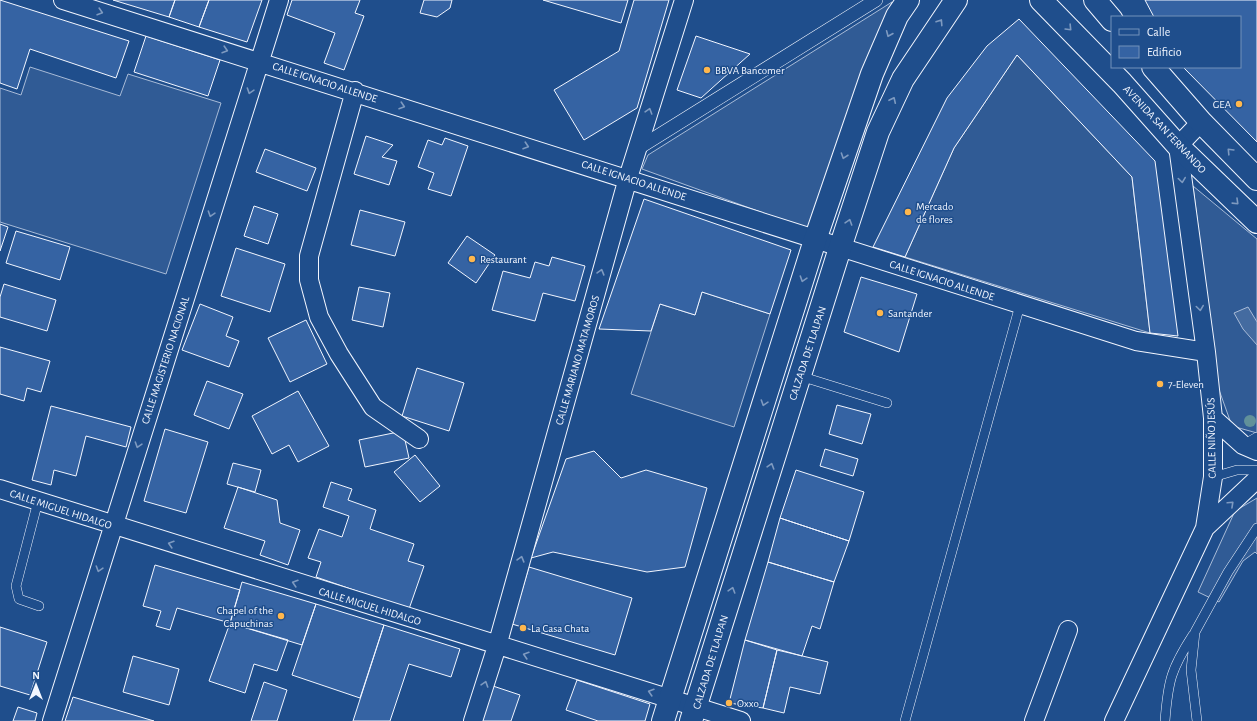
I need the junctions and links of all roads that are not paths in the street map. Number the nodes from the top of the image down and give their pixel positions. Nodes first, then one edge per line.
1 (63, 0) edge
2 (279, 0) edge
3 (684, 0) edge
4 (876, 0) edge
5 (908, 0) edge
6 (956, 0) edge
7 (1041, 0) edge
8 (1095, 0) edge
9 (1111, 19) edge
10 (260, 61) junction
11 (1154, 68) edge
12 (355, 91) junction
13 (1201, 122) junction
14 (1178, 146) junction
15 (637, 149) junction
16 (628, 178) junction
17 (1257, 179) edge
18 (1257, 222) edge
19 (815, 240) junction
20 (840, 248) junction
21 (1020, 305) junction
22 (1206, 352) junction
23 (800, 376) junction
24 (887, 403) dead end
25 (1213, 418) junction
26 (419, 439) dead end
27 (1252, 444) edge
28 (1257, 470) edge
29 (1213, 477) junction
30 (1257, 479) edge
31 (0, 489) edge
32 (38, 501) junction
33 (113, 525) junction
34 (1205, 528) junction
35 (1257, 528) edge
36 (39, 606) dead end
37 (1068, 630) dead end
38 (1195, 632) junction
39 (497, 646) junction
40 (670, 698) junction
41 (694, 714) edge
42 (52, 721) edge
43 (473, 721) edge
44 (663, 721) edge
45 (741, 721) edge
46 (905, 721) edge
47 (1034, 721) edge
48 (1114, 721) edge
49 (1165, 721) edge
50 (1197, 721) edge

1 -> 10 street, CALLE IGNACIO ALLENDE
2 - 10 street, CALLE MAGISTERIO NACIONAL
15 -> 3 street, CALLE MARIANO MATAMOROS
4 - 15 street
5 -> 19 main road
20 -> 6 main road, CALZADA DE TLALPAN
7 -> 14 main road, AVENIDA SAN FERNANDO
8 - 9 main road
10 - 12 street, CALLE IGNACIO ALLENDE
10 -> 33 street, CALLE MAGISTERIO NACIONAL
11 - 13 main road
12 -> 16 street, CALLE IGNACIO ALLENDE
12 - 26 street
13 - 14 street
17 -> 13 main road
14 -> 18 main road, AVENIDA SAN FERNANDO
14 -> 22 street, CALLE NIÑO JESÚS
15 - 16 street, CALLE MARIANO MATAMOROS
16 - 19 street, CALLE IGNACIO ALLENDE
39 -> 16 street, CALLE MARIANO MATAMOROS
19 - 20 street, CALLE IGNACIO ALLENDE
19 -> 40 main road
20 - 21 street, CALLE IGNACIO ALLENDE
20 - 23 main road, CALZADA DE TLALPAN
21 - 22 street, CALLE IGNACIO ALLENDE
21 - 46 lane
22 - 25 street, CALLE NIÑO JESÚS
23 - 24 lane
41 -> 23 main road, CALZADA DE TLALPAN
25 - 27 street
25 - 29 street, CALLE NIÑO JESÚS
28 - 29 lane
29 - 34 street, CALLE NIÑO JESÚS
34 -> 30 street
31 - 32 street, CALLE MIGUEL HIDALGO
32 - 33 street, CALLE MIGUEL HIDALGO
32 - 36 lane
39 -> 33 street, CALLE MIGUEL HIDALGO
33 -> 42 street, CALLE MAGISTERIO NACIONAL
34 - 48 street, CALLE NIÑO JESÚS
35 - 38 lane
37 - 47 street
38 - 49 lane
38 - 50 lane
40 -> 39 street, CALLE MIGUEL HIDALGO
43 -> 39 street, CALLE MARIANO MATAMOROS
40 - 41 street, CALLE MIGUEL HIDALGO
40 - 44 main road
41 - 45 street, CALLE MIGUEL HIDALGO

